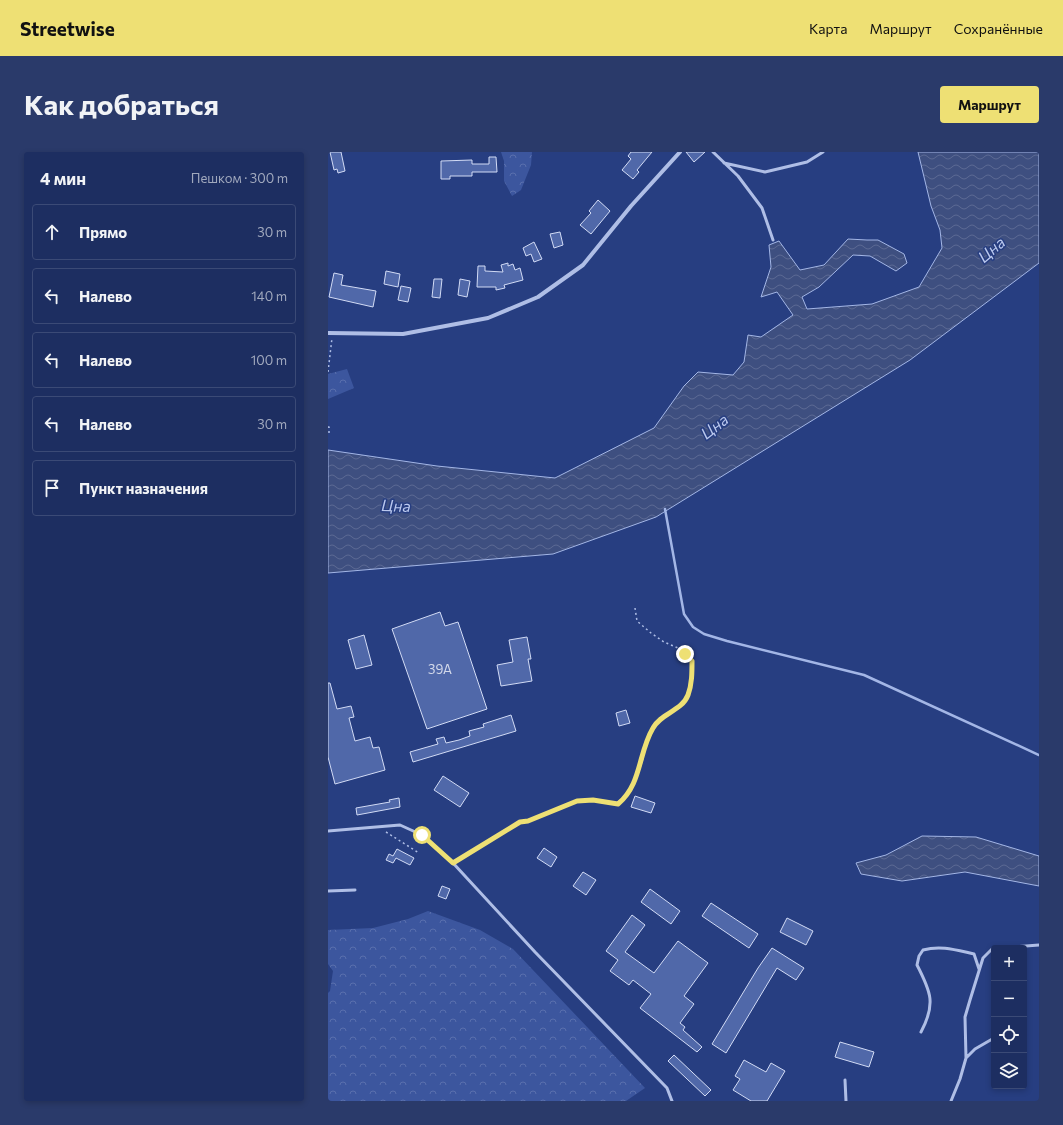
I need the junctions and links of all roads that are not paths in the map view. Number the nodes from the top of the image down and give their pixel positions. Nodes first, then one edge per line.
1 (680, 152) edge
2 (713, 152) edge
3 (823, 152) edge
4 (724, 163) junction
5 (773, 240) dead end
6 (330, 333) edge
7 (642, 759) road end
8 (328, 831) edge
9 (453, 863) junction
10 (355, 890) dead end
11 (328, 892) edge
12 (1039, 945) edge
13 (1027, 946) edge
14 (991, 951) edge
15 (979, 969) junction
16 (921, 1032) dead end
17 (991, 1040) edge
18 (966, 1058) junction
19 (845, 1080) dead end
20 (672, 1101) edge
21 (846, 1101) edge
22 (951, 1101) edge

1 - 6 street
2 - 4 lane
3 - 4 lane
4 - 5 lane
7 - 9 lane
8 - 9 lane
9 - 20 lane
10 - 11 lane
12 - 13 lane
14 - 15 lane
15 - 16 lane
15 - 18 lane
17 - 18 lane
18 - 22 lane
19 - 21 lane

